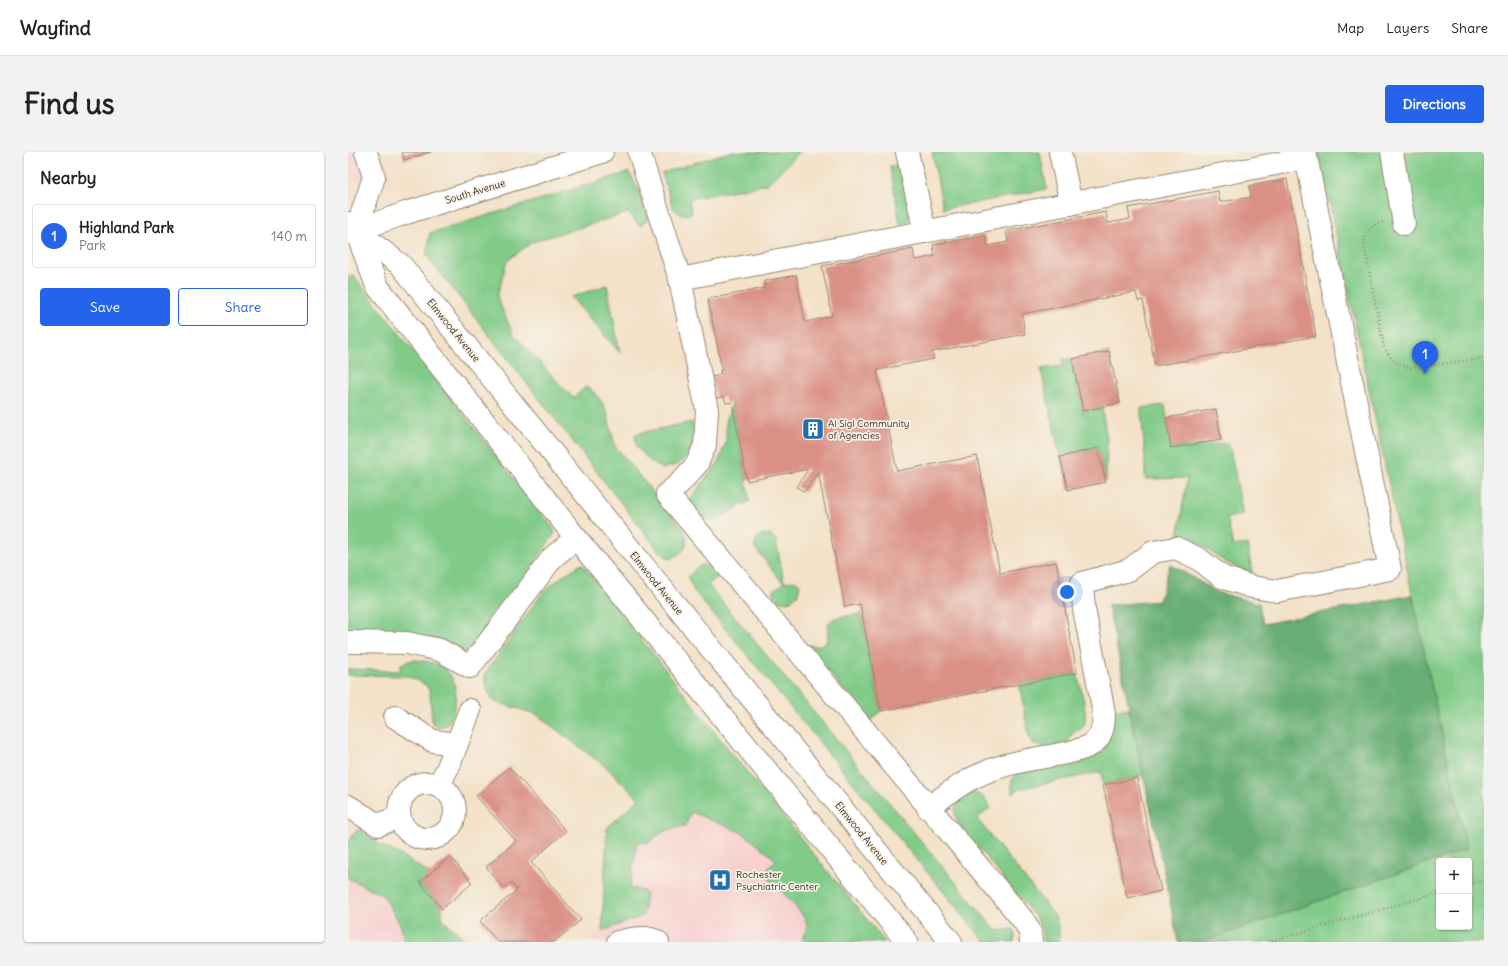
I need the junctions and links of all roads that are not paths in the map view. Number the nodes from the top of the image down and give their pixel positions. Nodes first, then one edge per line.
1 (366, 152) edge
2 (602, 152) edge
3 (639, 152) edge
4 (907, 152) edge
5 (1060, 152) edge
6 (1392, 152) edge
7 (1306, 155) edge
8 (1071, 204) junction
9 (1395, 223) road end
10 (350, 229) edge
11 (925, 232) junction
12 (680, 279) junction
13 (576, 538) junction
14 (348, 642) edge
15 (470, 710) dead end
16 (395, 717) dead end
17 (457, 744) junction
18 (439, 785) junction
19 (348, 806) edge
20 (928, 808) junction
21 (399, 817) junction
22 (618, 942) edge
23 (658, 942) edge
24 (906, 942) edge
25 (952, 942) edge
26 (1031, 942) edge

1 - 10 main road
2 - 10 main road, South Avenue
3 - 12 main road
4 - 11 main road
5 - 8 main road
6 - 9 main road
7 - 8 main road
7 - 20 main road
8 - 11 main road
10 - 13 main road
10 - 25 main road, Elmwood Avenue
11 - 12 main road
12 - 20 main road
13 - 14 main road
13 - 24 main road
15 - 17 main road
16 - 17 main road
17 - 18 main road
18 - 21 main road
18 - 21 main road
19 - 21 main road
20 - 26 main road
22 - 23 main road

